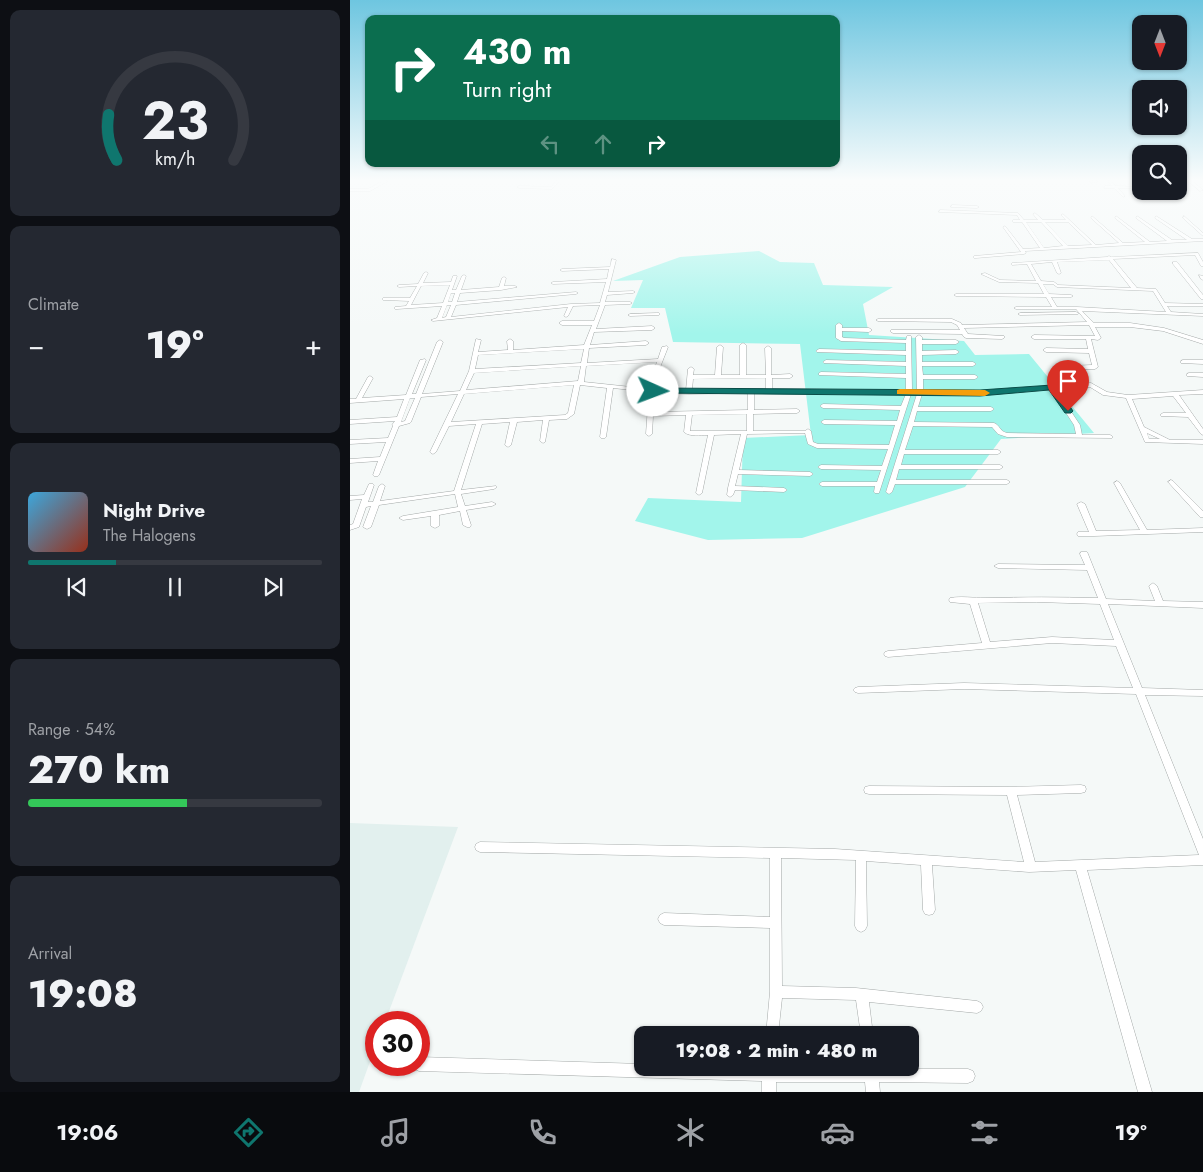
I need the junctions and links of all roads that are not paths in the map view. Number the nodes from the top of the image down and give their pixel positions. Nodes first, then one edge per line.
1 (1009, 232) edge
2 (1031, 232) edge
3 (1051, 232) edge
4 (1080, 232) edge
5 (1109, 232) edge
6 (1135, 232) edge
7 (1158, 232) edge
8 (1178, 232) edge
9 (1203, 238) edge
10 (1190, 240) junction
11 (1170, 241) junction
12 (1148, 242) junction
13 (1122, 244) junction
14 (1094, 245) junction
15 (1065, 247) junction
16 (1043, 248) junction
17 (976, 251) dead end
18 (1023, 252) junction
19 (1109, 257) junction
20 (614, 260) dead end
21 (1074, 260) junction
22 (1054, 261) junction
23 (1030, 263) junction
24 (1014, 264) dead end
25 (1175, 264) dead end
26 (1203, 265) edge
27 (612, 268) junction
28 (562, 270) dead end
29 (426, 273) dead end
30 (1059, 273) dead end
31 (984, 274) dead end
32 (464, 276) dead end
33 (456, 277) dead end
34 (504, 278) dead end
35 (609, 280) junction
36 (1040, 282) junction
37 (453, 283) junction
38 (553, 283) dead end
39 (419, 285) junction
40 (399, 286) dead end
41 (501, 288) junction
42 (515, 288) dead end
43 (1135, 289) junction
44 (450, 292) junction
45 (458, 292) junction
46 (633, 292) dead end
47 (576, 293) dead end
48 (605, 294) junction
49 (956, 295) dead end
50 (1049, 296) junction
51 (1071, 296) dead end
52 (536, 298) junction
53 (1203, 298) edge
54 (385, 299) dead end
55 (412, 300) junction
56 (454, 303) junction
57 (630, 303) dead end
58 (445, 304) junction
59 (602, 304) junction
60 (1164, 304) junction
61 (571, 305) junction
62 (1203, 305) edge
63 (408, 307) junction
64 (397, 308) dead end
65 (1016, 308) dead end
66 (1055, 308) junction
67 (536, 309) junction
68 (1079, 311) junction
69 (657, 314) dead end
70 (1020, 314) dead end
71 (1170, 314) junction
72 (1203, 315) edge
73 (566, 316) dead end
74 (448, 318) junction
75 (878, 320) dead end
76 (562, 323) dead end
77 (596, 323) junction
78 (1092, 324) junction
79 (652, 328) dead end
80 (625, 329) junction
81 (962, 329) junction
82 (869, 330) dead end
83 (593, 331) junction
84 (894, 331) dead end
85 (1002, 337) dead end
86 (1034, 337) dead end
87 (1088, 338) junction
88 (478, 340) dead end
89 (510, 341) dead end
90 (440, 342) dead end
91 (956, 342) dead end
92 (1203, 342) edge
93 (646, 344) dead end
94 (743, 345) dead end
95 (587, 347) junction
96 (665, 347) dead end
97 (720, 347) dead end
98 (768, 348) dead end
99 (1046, 350) dead end
100 (819, 351) dead end
101 (511, 352) junction
102 (956, 352) dead end
103 (1092, 352) junction
104 (909, 353) junction
105 (919, 353) junction
106 (475, 354) junction
107 (423, 360) dead end
108 (661, 360) junction
109 (826, 362) dead end
110 (1183, 362) dead end
111 (1203, 362) edge
112 (584, 364) junction
113 (909, 364) junction
114 (920, 364) junction
115 (973, 364) dead end
116 (1068, 368) dead end
117 (691, 369) dead end
118 (472, 371) junction
119 (821, 374) dead end
120 (1189, 375) dead end
121 (1203, 375) edge
122 (718, 376) junction
123 (743, 376) junction
124 (768, 376) junction
125 (790, 376) dead end
126 (909, 376) junction
127 (690, 377) junction
128 (975, 377) dead end
129 (370, 378) dead end
130 (920, 378) junction
131 (579, 384) junction
132 (610, 386) junction
133 (1052, 387) junction
134 (653, 391) junction
135 (769, 391) junction
136 (461, 392) junction
137 (689, 392) junction
138 (751, 392) junction
139 (909, 392) junction
140 (920, 392) junction
141 (1203, 392) edge
142 (1174, 393) junction
143 (418, 396) junction
144 (1128, 396) junction
145 (407, 397) junction
146 (358, 400) junction
147 (350, 401) edge
148 (823, 406) dead end
149 (904, 408) junction
150 (915, 409) junction
151 (991, 409) dead end
152 (751, 411) junction
153 (797, 411) dead end
154 (689, 413) junction
155 (651, 414) junction
156 (1163, 415) dead end
157 (1190, 415) junction
158 (546, 418) junction
159 (514, 420) junction
160 (900, 421) junction
161 (911, 421) junction
162 (350, 422) edge
163 (396, 422) junction
164 (480, 422) junction
165 (824, 422) dead end
166 (833, 422) junction
167 (858, 422) junction
168 (446, 424) junction
169 (832, 432) dead end
170 (858, 432) dead end
171 (711, 433) junction
172 (747, 433) junction
173 (1203, 433) edge
174 (650, 434) dead end
175 (1079, 434) junction
176 (1110, 436) dead end
177 (603, 438) dead end
178 (390, 440) junction
179 (543, 441) dead end
180 (350, 442) edge
181 (1203, 442) edge
182 (508, 445) dead end
183 (891, 447) junction
184 (434, 452) dead end
185 (901, 452) junction
186 (998, 452) dead end
187 (381, 459) junction
188 (350, 462) edge
189 (821, 467) dead end
190 (897, 467) junction
191 (1000, 467) dead end
192 (885, 468) junction
193 (735, 472) junction
194 (810, 474) dead end
195 (376, 475) dead end
196 (892, 482) junction
197 (1007, 482) dead end
198 (1171, 482) dead end
199 (1117, 483) dead end
200 (822, 484) dead end
201 (371, 485) dead end
202 (382, 486) dead end
203 (494, 486) dead end
204 (784, 490) dead end
205 (889, 492) dead end
206 (457, 493) junction
207 (699, 493) dead end
208 (367, 496) junction
209 (350, 498) edge
210 (376, 504) junction
211 (492, 504) dead end
212 (1081, 504) dead end
213 (364, 505) junction
214 (462, 509) junction
215 (436, 513) junction
216 (1203, 516) edge
217 (403, 518) dead end
218 (359, 519) junction
219 (350, 520) edge
220 (467, 525) dead end
221 (435, 526) dead end
222 (367, 527) dead end
223 (350, 528) edge
224 (1203, 530) edge
225 (1145, 532) junction
226 (1081, 534) dead end
227 (1094, 534) junction
228 (1084, 554) dead end
229 (998, 566) dead end
230 (1090, 568) junction
231 (1153, 586) dead end
232 (953, 600) dead end
233 (973, 601) junction
234 (1102, 601) junction
235 (1160, 603) junction
236 (1203, 605) edge
237 (1119, 643) junction
238 (987, 645) junction
239 (888, 654) dead end
240 (858, 690) dead end
241 (1138, 692) junction
242 (1203, 693) edge
243 (1081, 789) dead end
244 (869, 790) dead end
245 (1010, 791) junction
246 (480, 847) dead end
247 (1203, 852) edge
248 (775, 853) junction
249 (861, 856) junction
250 (1203, 860) edge
251 (926, 861) junction
252 (1030, 866) junction
253 (1080, 866) junction
254 (929, 910) dead end
255 (664, 919) dead end
256 (775, 923) junction
257 (861, 926) dead end
258 (776, 992) junction
259 (862, 995) junction
260 (977, 1007) dead end
261 (773, 1026) edge
262 (866, 1026) edge
263 (430, 1064) edge
264 (634, 1068) edge
265 (919, 1073) edge
266 (768, 1076) edge
267 (871, 1076) edge
268 (968, 1076) dead end
269 (769, 1092) edge
270 (873, 1092) edge
271 (1145, 1092) edge

1 - 18 street
2 - 16 street
3 - 15 street
4 - 14 street
5 - 13 street
6 - 12 street
7 - 11 street
8 - 10 street
9 - 10 street
10 - 11 street
11 - 12 street
12 - 13 street
13 - 14 street
14 - 15 street
15 - 16 street
15 - 21 street
16 - 18 street
17 - 18 street
18 - 23 street
19 - 21 street
19 - 26 street
19 - 43 street
20 - 27 street
21 - 22 street
22 - 23 street
22 - 30 street
23 - 24 street
23 - 36 street
25 - 53 street
27 - 28 street
27 - 35 street
29 - 39 street
31 - 36 street
32 - 45 street
33 - 37 street
34 - 41 street
35 - 38 street
35 - 48 street
36 - 43 street
36 - 50 street
37 - 39 street
37 - 44 street
39 - 40 street
39 - 55 street
41 - 42 street
41 - 45 street
43 - 60 street
44 - 45 street
44 - 58 street
45 - 56 street
46 - 48 street
47 - 52 street
48 - 59 street
49 - 50 street
50 - 51 street
50 - 66 street
52 - 56 street
52 - 67 street
54 - 55 street
55 - 63 street
56 - 58 street
56 - 74 street
57 - 59 street
58 - 63 street
58 - 74 street
59 - 61 street
59 - 77 street
60 - 62 street
60 - 71 street
61 - 67 street
61 - 73 street
63 - 64 street
65 - 66 street
66 - 68 street
67 - 74 street
68 - 70 street
68 - 71 street
68 - 78 street
69 - 80 street
71 - 72 street
75 - 81 street
76 - 77 street
77 - 83 street
78 - 81 street
78 - 87 street
78 - 92 street
79 - 80 street
80 - 83 street
81 - 84 street
81 - 85 street
82 - 104 street
83 - 95 street
86 - 87 street
87 - 103 street
88 - 106 street
89 - 101 street
90 - 143 street
91 - 105 street
93 - 95 street
94 - 123 street
95 - 101 street
95 - 112 street
96 - 108 street
97 - 122 street
98 - 124 street
99 - 103 street
100 - 104 street
101 - 106 street
102 - 105 street
103 - 116 street
104 - 113 street
105 - 114 street
106 - 118 street
107 - 145 street
108 - 112 street
108 - 134 street
109 - 113 street
110 - 111 street
112 - 118 street
112 - 131 street
113 - 126 street
114 - 115 street
114 - 130 street
117 - 127 street
118 - 136 street
119 - 126 street
120 - 121 street
122 - 123 street
122 - 127 street
123 - 124 street
124 - 125 street
124 - 135 street
126 - 139 street
127 - 137 street
128 - 130 street
129 - 146 street
130 - 140 street
131 - 132 street
131 - 136 street
131 - 158 street
132 - 134 street
132 - 177 street
133 - 140 street
133 - 144 street
133 - 175 street
134 - 137 street
134 - 155 street
135 - 138 street
135 - 139 street
136 - 143 street
136 - 168 street
137 - 138 street
138 - 152 street
139 - 140 street
139 - 149 street
140 - 150 street
141 - 142 street
142 - 144 street
142 - 157 street
143 - 145 street
143 - 163 street
144 - 181 street
145 - 146 street
145 - 163 street
146 - 147 street
148 - 149 street
149 - 160 street
150 - 151 street
150 - 161 street
152 - 153 street
152 - 154 street
152 - 172 street
154 - 155 street
154 - 171 street
155 - 174 street
156 - 157 street
157 - 173 street
158 - 159 street
158 - 179 street
159 - 164 street
159 - 182 street
160 - 161 street
160 - 167 street
160 - 183 street
161 - 175 street
161 - 185 street
162 - 163 street
163 - 178 street
164 - 168 street
164 - 206 street
165 - 166 street
166 - 167 street
166 - 169 street
167 - 170 street
168 - 184 street
171 - 172 street
171 - 207 street
172 - 183 street
172 - 193 street
175 - 176 street
178 - 180 street
178 - 187 street
183 - 192 street
185 - 186 street
185 - 190 street
187 - 188 street
187 - 195 street
189 - 192 street
190 - 191 street
190 - 196 street
192 - 200 street
193 - 194 street
193 - 204 street
196 - 197 street
196 - 205 street
198 - 216 street
199 - 225 street
201 - 208 street
202 - 210 street
203 - 206 street
206 - 210 street
206 - 214 street
208 - 209 street
208 - 213 street
210 - 213 street
210 - 222 street
211 - 214 street
212 - 227 street
213 - 218 street
214 - 215 street
214 - 220 street
215 - 217 street
215 - 221 street
218 - 219 street
218 - 223 street
224 - 225 street
225 - 227 street
226 - 227 street
228 - 230 street
229 - 230 street
230 - 234 street
231 - 235 street
232 - 233 street
233 - 234 street
233 - 238 street
234 - 235 street
234 - 237 street
235 - 236 street
237 - 238 street
237 - 241 street
238 - 239 street
240 - 241 street
241 - 242 street
241 - 247 street
243 - 245 street
244 - 245 street
245 - 252 street
246 - 248 street
248 - 249 street
248 - 256 street
249 - 251 street
249 - 257 street
250 - 253 street
251 - 252 street
251 - 254 street
252 - 253 street
253 - 271 street
255 - 256 street
256 - 258 street
258 - 259 street
258 - 261 street
259 - 260 street
259 - 262 street
263 - 264 street
265 - 268 street
266 - 269 street
267 - 270 street

